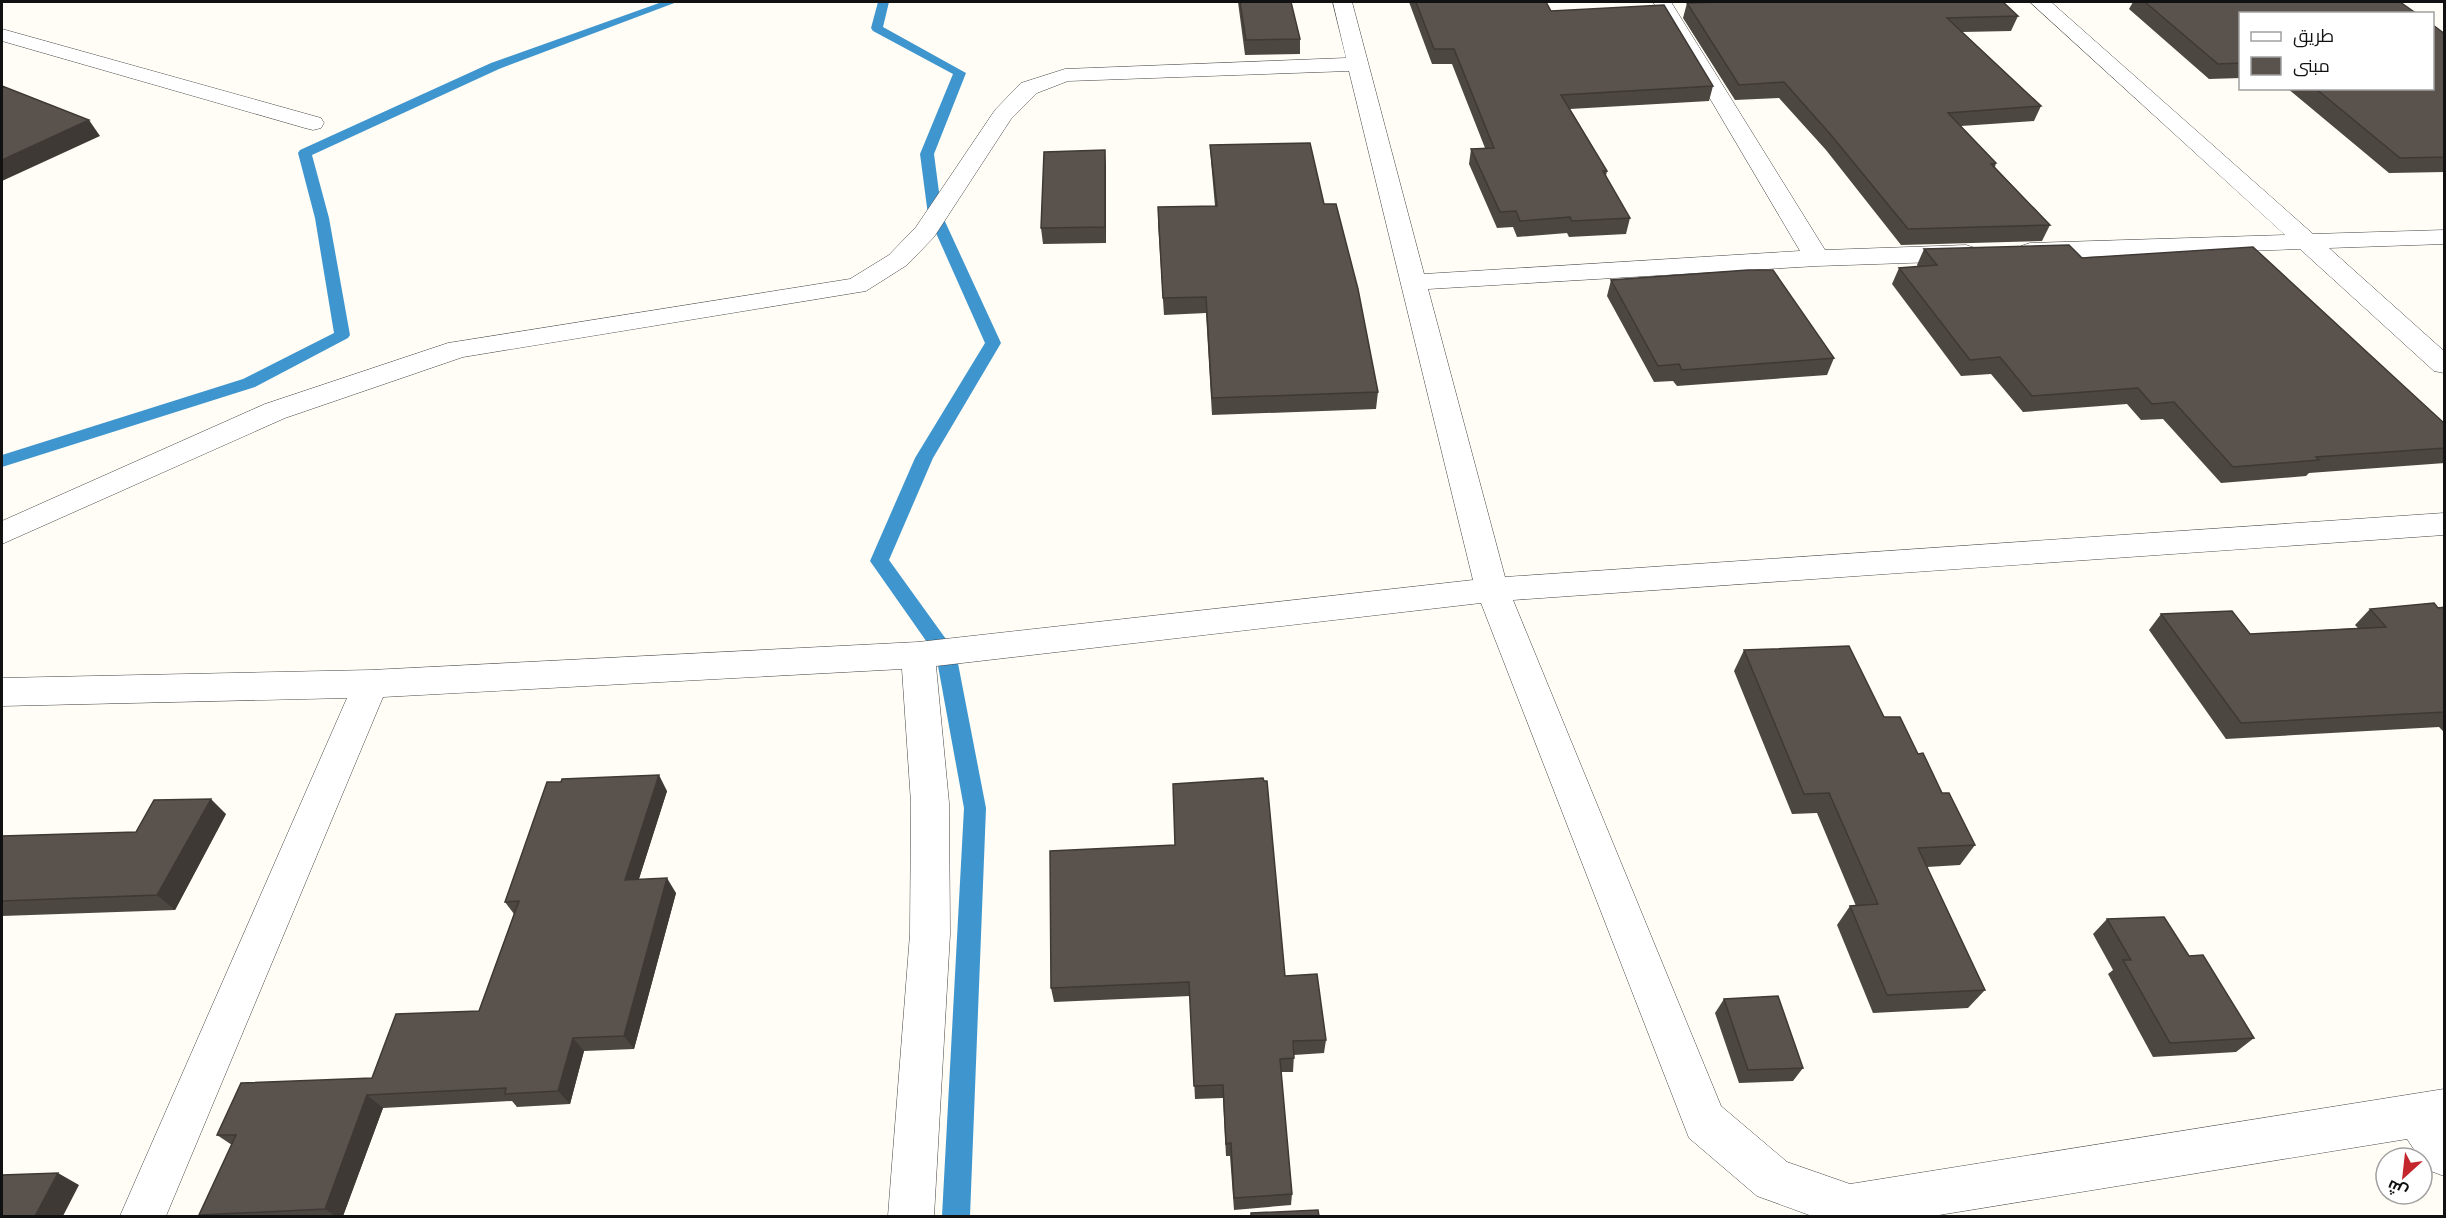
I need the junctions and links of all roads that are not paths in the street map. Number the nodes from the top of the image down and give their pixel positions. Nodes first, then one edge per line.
1 (1342, 2) edge
2 (1662, 2) edge
3 (2040, 2) edge
4 (2, 35) edge
5 (1358, 64) junction
6 (313, 123) dead end
7 (2445, 237) edge
8 (2308, 243) junction
9 (1817, 258) junction
10 (1414, 282) junction
11 (2445, 365) edge
12 (2445, 524) edge
13 (2, 533) edge
14 (1492, 590) junction
15 (918, 655) junction
16 (371, 684) junction
17 (2, 692) edge
18 (2431, 1113) edge
19 (2445, 1154) edge
20 (143, 1216) edge
21 (911, 1216) edge

1 - 5 street
2 - 9 street
3 - 8 street
4 - 6 street
5 - 10 street
5 - 13 street
7 - 8 street
8 - 9 street
8 - 11 street
9 - 10 street
10 - 14 street
12 - 14 street
14 - 15 street
14 - 18 street
15 - 16 street
15 - 21 street
16 - 17 street
16 - 20 street
18 - 19 street

